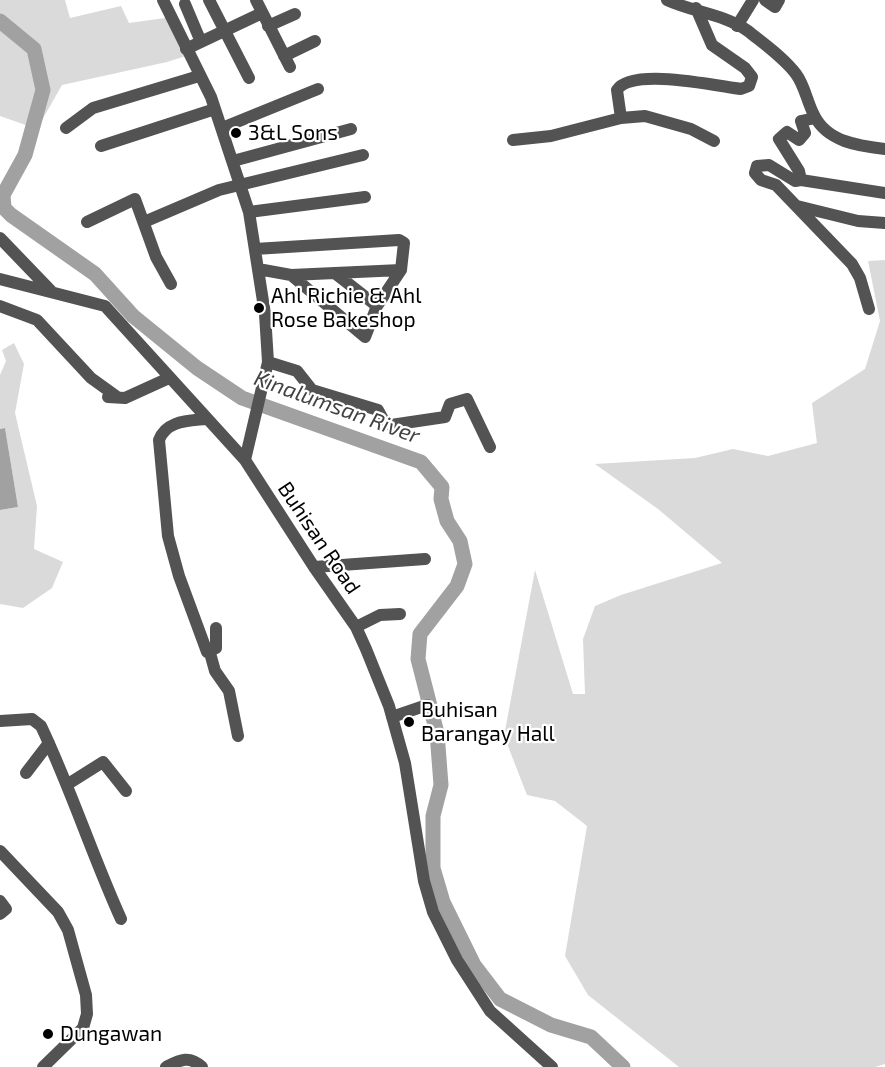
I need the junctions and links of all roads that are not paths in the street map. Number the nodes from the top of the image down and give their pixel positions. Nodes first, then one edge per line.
1 (163, 0) edge
2 (209, 0) edge
3 (255, 0) edge
4 (667, 0) edge
5 (753, 0) edge
6 (765, 0) edge
7 (779, 0) edge
8 (185, 4) dead end
9 (696, 8) junction
10 (262, 13) junction
11 (294, 14) dead end
12 (268, 26) junction
13 (738, 26) junction
14 (224, 31) junction
15 (315, 41) dead end
16 (201, 42) junction
17 (186, 50) junction
18 (284, 56) junction
19 (290, 67) dead end
20 (199, 76) junction
21 (249, 78) dead end
22 (318, 89) dead end
23 (215, 109) junction
24 (621, 118) junction
25 (814, 118) junction
26 (222, 128) junction
27 (66, 129) dead end
28 (351, 129) dead end
29 (513, 140) dead end
30 (714, 141) dead end
31 (101, 147) dead end
32 (885, 149) edge
33 (363, 155) dead end
34 (233, 161) junction
35 (801, 180) junction
36 (241, 184) junction
37 (885, 193) edge
38 (365, 197) dead end
39 (797, 206) junction
40 (249, 212) junction
41 (87, 222) dead end
42 (144, 222) junction
43 (885, 223) edge
44 (0, 238) edge
45 (255, 249) junction
46 (258, 269) junction
47 (400, 270) junction
48 (336, 274) junction
49 (291, 275) junction
50 (0, 279) edge
51 (171, 284) dead end
52 (51, 291) junction
53 (0, 306) edge
54 (377, 306) junction
55 (869, 309) dead end
56 (268, 362) junction
57 (169, 378) junction
58 (205, 419) junction
59 (490, 447) dead end
60 (245, 460) junction
61 (425, 559) dead end
62 (314, 567) junction
63 (400, 614) dead end
64 (356, 627) junction
65 (216, 628) dead end
66 (210, 653) junction
67 (427, 705) dead end
68 (392, 717) junction
69 (0, 720) edge
70 (238, 736) dead end
71 (49, 743) junction
72 (26, 773) dead end
73 (68, 784) junction
74 (126, 792) dead end
75 (0, 851) edge
76 (0, 901) edge
77 (0, 914) edge
78 (121, 920) dead end
79 (43, 1067) edge
80 (165, 1067) edge
81 (202, 1067) edge
82 (552, 1067) edge

1 - 17 street
2 - 14 street
3 - 10 street
4 - 9 street
5 - 13 street
6 - 7 street
8 - 16 street
9 - 13 street
9 - 24 street
10 - 12 street
10 - 14 street
11 - 12 street
12 - 18 street
13 - 25 street
14 - 16 street
14 - 21 street
15 - 18 street
16 - 17 street
17 - 20 street
18 - 19 street
20 - 23 street
20 - 27 street
22 - 26 street
23 - 26 street
23 - 31 street
24 - 29 street
24 - 30 street
25 - 32 street
25 - 35 street
26 - 34 street
28 - 34 street
33 - 36 street
34 - 36 street
35 - 37 street
35 - 39 street
36 - 40 street
36 - 42 street
38 - 40 street
39 - 43 street
39 - 55 street
40 - 45 street
41 - 42 street
42 - 51 street
44 - 52 street
45 - 46 street
45 - 47 street
46 - 49 street
46 - 56 street
47 - 48 street
47 - 54 street
48 - 49 street
48 - 54 street
49 - 54 street
50 - 52 street, Buhisan Road
52 - 57 street, Buhisan Road
53 - 57 street
56 - 59 street
56 - 60 street
57 - 58 street, Buhisan Road
58 - 60 street, Buhisan Road
58 - 66 street
60 - 62 street, Buhisan Road
61 - 62 street
62 - 64 street, Buhisan Road
63 - 64 street
64 - 68 street, Buhisan Road
65 - 66 street
66 - 70 street
67 - 68 street
68 - 82 street, Buhisan Road
69 - 71 street
71 - 72 street
71 - 73 street
73 - 74 street
73 - 78 street
75 - 79 street
76 - 77 street
80 - 81 street

